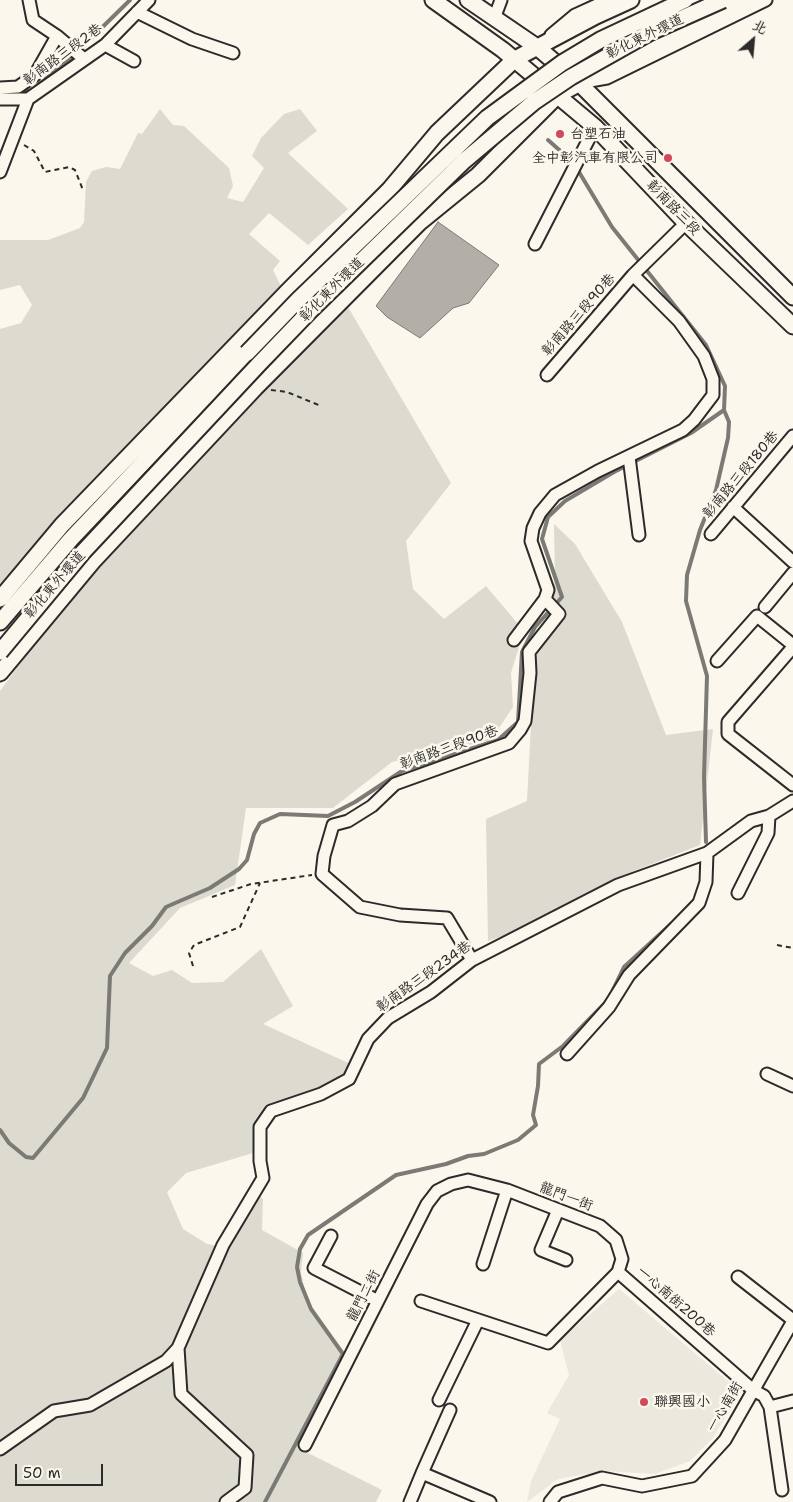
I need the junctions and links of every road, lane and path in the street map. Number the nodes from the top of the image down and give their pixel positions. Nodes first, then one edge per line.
1 (29, 0) edge
2 (149, 0) edge
3 (433, 0) edge
4 (468, 0) edge
5 (501, 0) edge
6 (608, 0) edge
7 (631, 0) edge
8 (685, 0) edge
9 (723, 0) edge
10 (748, 0) edge
11 (766, 0) edge
12 (137, 12) junction
13 (494, 16) junction
14 (61, 39) junction
15 (105, 45) junction
16 (537, 47) junction
17 (234, 53) dead end
18 (84, 59) junction
19 (515, 59) junction
20 (134, 61) dead end
21 (579, 83) junction
22 (0, 88) edge
23 (558, 95) junction
24 (0, 99) edge
25 (28, 99) junction
26 (595, 128) junction
27 (13, 138) junction
28 (0, 172) edge
29 (83, 190) dead end
30 (686, 223) junction
31 (535, 244) dead end
32 (633, 275) junction
33 (793, 297) edge
34 (793, 326) edge
35 (547, 375) dead end
36 (255, 388) junction
37 (321, 406) dead end
38 (793, 436) edge
39 (629, 457) junction
40 (732, 507) junction
41 (711, 534) dead end
42 (639, 535) dead end
43 (793, 562) edge
44 (793, 573) edge
45 (0, 599) edge
46 (545, 599) junction
47 (765, 606) dead end
48 (0, 622) edge
49 (514, 640) dead end
50 (793, 646) edge
51 (0, 652) edge
52 (717, 661) dead end
53 (0, 673) edge
54 (793, 785) edge
55 (793, 801) edge
56 (769, 816) junction
57 (707, 853) junction
58 (322, 874) junction
59 (260, 882) junction
60 (738, 893) dead end
61 (212, 897) dead end
62 (777, 945) dead end
63 (793, 948) edge
64 (472, 960) junction
65 (194, 966) dead end
66 (567, 1054) dead end
67 (767, 1074) dead end
68 (793, 1086) edge
69 (468, 1180) joint
70 (507, 1190) junction
71 (558, 1210) junction
72 (330, 1236) dead end
73 (566, 1260) dead end
74 (483, 1264) dead end
75 (618, 1272) junction
76 (738, 1277) dead end
77 (378, 1301) junction
78 (421, 1301) dead end
79 (478, 1320) junction
80 (793, 1321) edge
81 (178, 1348) junction
82 (753, 1390) junction
83 (439, 1400) dead end
84 (793, 1401) edge
85 (770, 1407) junction
86 (450, 1410) dead end
87 (305, 1445) dead end
88 (0, 1449) edge
89 (422, 1473) junction
90 (782, 1490) dead end
91 (226, 1502) edge
92 (410, 1502) edge
93 (490, 1502) edge
94 (550, 1502) edge

1 - 14 street
2 - 12 street, 彰南路三段2巷
3 - 19 main road, 彰南路三段
4 - 13 main road, 彰南路三段
5 - 13 street
6 - 16 street
7 - 16 main road
8 - 48 main road, 彰化東外環道, bridge
9 - 51 main road, 彰化東外環道, bridge
10 - 21 main road
11 - 21 street
12 - 15 street, 彰南路三段2巷
12 - 17 street
13 - 16 main road, 彰南路三段
14 - 18 street
14 - 22 street
15 - 18 street, 彰南路三段2巷
15 - 20 street
16 - 19 main road
16 - 21 main road, 彰南路三段
18 - 25 street, 彰南路三段2巷
19 - 23 main road, 彰南路三段
19 - 45 main road
21 - 23 main road
21 - 33 main road, 彰南路三段
23 - 26 main road, 彰南路三段
23 - 36 main road
24 - 25 street
25 - 27 street, 彰南路三段2巷
26 - 30 main road, 彰南路三段
26 - 31 street
27 - 28 street, 彰南路三段2巷
27 - 29 path
30 - 32 street, 彰南路三段90巷
30 - 34 main road, 彰南路三段
32 - 35 street, 彰南路三段90巷
32 - 39 street, 彰南路三段90巷
36 - 37 path
36 - 53 main road
38 - 40 street, 彰南路三段180巷
39 - 42 street
39 - 46 street, 彰南路三段90巷
40 - 41 street, 彰南路三段180巷
40 - 43 street
44 - 47 street
46 - 49 street
46 - 58 street, 彰南路三段90巷
50 - 52 street
50 - 54 street
55 - 56 street, 彰南路三段234巷
56 - 57 street, 彰南路三段234巷
56 - 60 street
57 - 64 street, 彰南路三段234巷
57 - 66 street
58 - 59 path
58 - 64 street
59 - 61 path
59 - 65 path
62 - 63 path
64 - 81 street, 彰南路三段234巷
67 - 68 street
69 - 70 street, 龍門一街
69 - 77 street, 龍門二街
70 - 71 street, 龍門一街
70 - 74 street
71 - 73 street
71 - 75 street, 龍門一街
72 - 77 street
75 - 79 street, 一心南街200巷
75 - 82 street, 一心南街200巷
76 - 80 street
77 - 87 street, 龍門二街
78 - 79 street, 一心南街200巷
79 - 83 street
80 - 82 street, 一心南街
81 - 88 street, 彰南路三段234巷
81 - 91 street
82 - 85 street, 一心南街200巷
82 - 94 street, 一心南街
84 - 85 street
85 - 90 street
86 - 89 street
89 - 92 street
89 - 93 street

